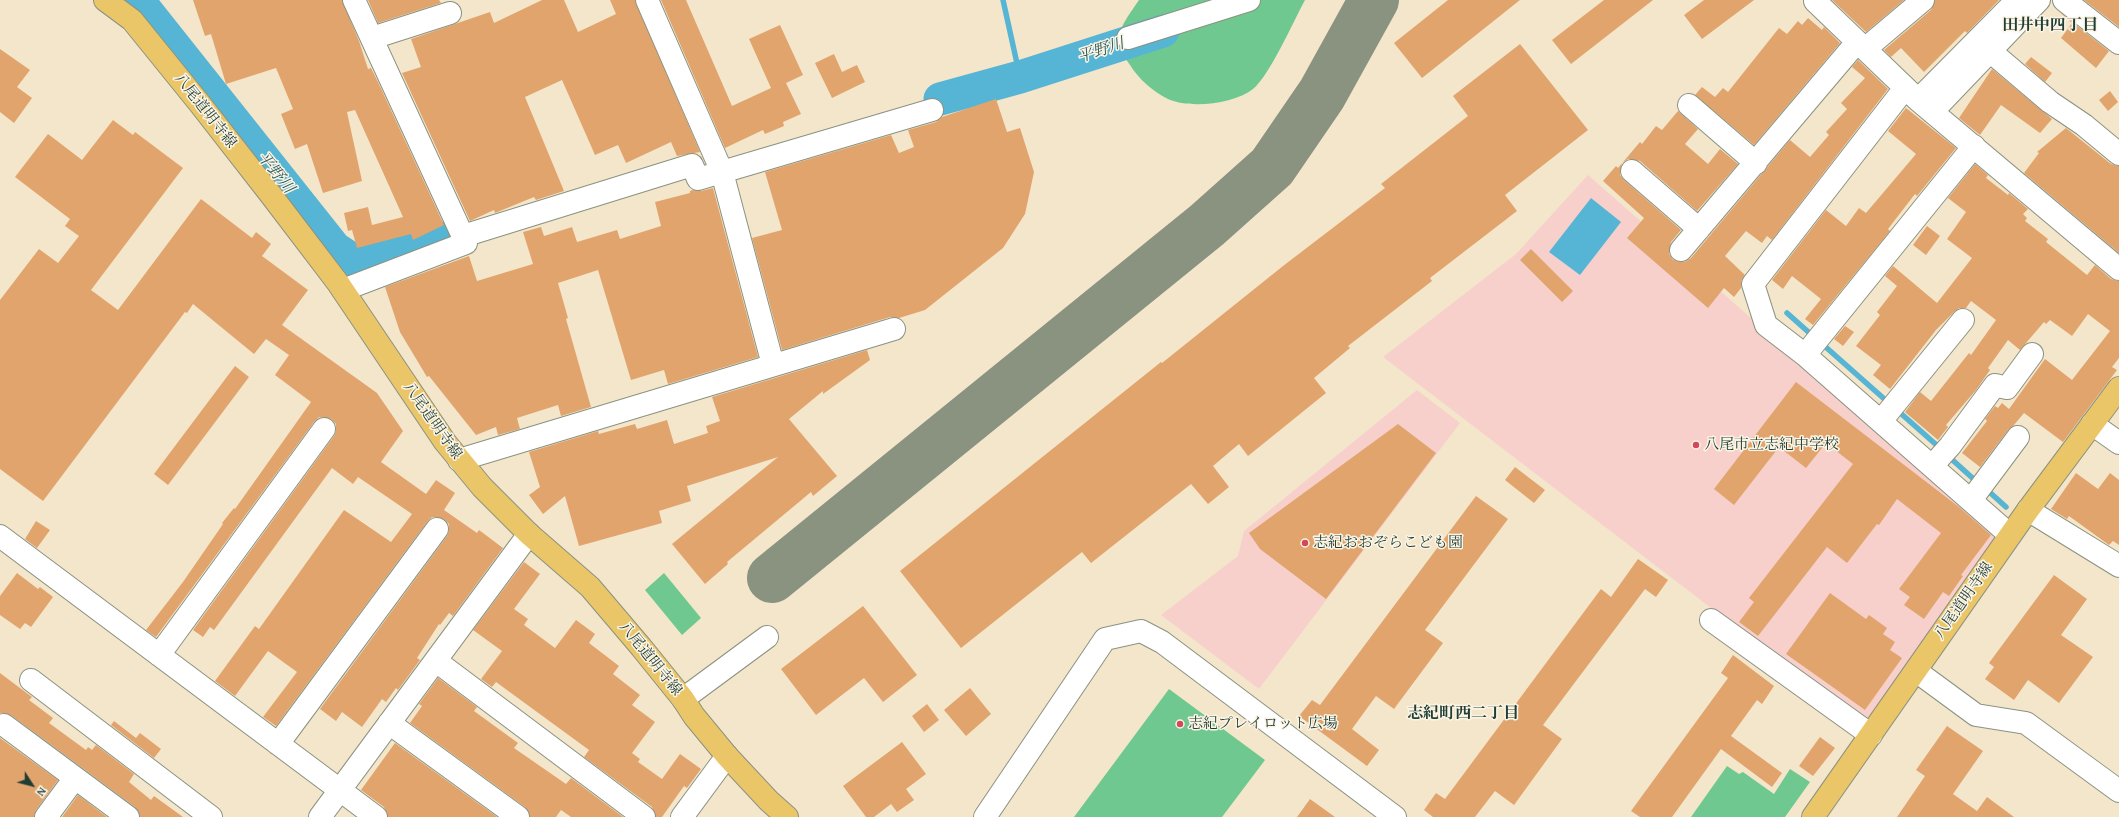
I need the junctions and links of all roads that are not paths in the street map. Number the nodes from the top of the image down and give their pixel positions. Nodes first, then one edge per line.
1 (105, 0) edge
2 (354, 0) edge
3 (647, 0) edge
4 (1249, 0) edge
5 (1923, 0) edge
6 (2017, 0) edge
7 (2039, 0) edge
8 (2064, 0) edge
9 (1815, 1) dead end
10 (450, 13) dead end
11 (372, 38) junction
12 (1128, 38) dead end
13 (2119, 43) edge
14 (1984, 45) junction
15 (1861, 46) junction
16 (1919, 100) junction
17 (1689, 105) dead end
18 (932, 110) dead end
19 (1974, 146) junction
20 (2119, 154) edge
21 (1756, 163) junction
22 (1632, 171) dead end
23 (722, 172) junction
24 (1699, 229) junction
25 (463, 236) junction
26 (1681, 250) dead end
27 (2119, 268) edge
28 (343, 290) junction
29 (1963, 320) dead end
30 (894, 329) dead end
31 (2032, 354) dead end
32 (1805, 355) junction
33 (773, 366) junction
34 (2118, 390) edge
35 (1889, 411) junction
36 (2092, 424) junction
37 (324, 430) dead end
38 (2018, 437) dead end
39 (2119, 443) edge
40 (1941, 456) junction
41 (459, 460) junction
42 (1978, 491) junction
43 (2028, 510) junction
44 (437, 529) dead end
45 (529, 534) junction
46 (2010, 535) junction
47 (0, 536) edge
48 (2119, 566) edge
49 (1711, 620) dead end
50 (767, 637) dead end
51 (159, 655) junction
52 (436, 660) junction
53 (1916, 671) junction
54 (31, 680) dead end
55 (683, 699) junction
56 (389, 723) junction
57 (4, 725) dead end
58 (1872, 735) junction
59 (278, 744) junction
60 (728, 756) junction
61 (75, 778) junction
62 (340, 790) junction
63 (2119, 791) edge
64 (46, 817) edge
65 (128, 817) edge
66 (211, 817) edge
67 (320, 817) edge
68 (376, 817) edge
69 (518, 817) edge
70 (644, 817) edge
71 (682, 817) edge
72 (787, 817) edge
73 (985, 817) edge
74 (1395, 817) edge
75 (1813, 817) edge

1 - 28 main road, 八尾道明寺線
2 - 11 street
3 - 23 street
4 - 12 street
5 - 15 street
6 - 14 street
7 - 14 street
8 - 13 street
9 - 15 street
10 - 11 street
11 - 25 street
14 - 16 street
14 - 20 street
15 - 16 street
15 - 21 street
16 - 19 street
16 - 32 street
17 - 21 street
18 - 23 street
19 - 27 street
19 - 32 street
21 - 24 street
22 - 24 street
23 - 25 street
23 - 33 street
24 - 26 street
25 - 28 street
28 - 41 main road, 八尾道明寺線
29 - 35 street
30 - 33 street
31 - 40 street
32 - 35 street
33 - 41 street
34 - 36 main road, 八尾道明寺線
35 - 40 street
36 - 39 street
36 - 43 main road, 八尾道明寺線
37 - 51 street
38 - 42 street
40 - 42 street
41 - 45 main road, 八尾道明寺線
42 - 46 street
43 - 46 main road, 八尾道明寺線
43 - 48 street
44 - 59 street
45 - 52 street
45 - 55 main road, 八尾道明寺線
46 - 53 main road, 八尾道明寺線
47 - 51 street
49 - 58 street
50 - 55 street
51 - 59 street
52 - 56 street
52 - 70 street
53 - 58 main road, 八尾道明寺線
53 - 63 street
54 - 66 street
55 - 60 main road, 八尾道明寺線
56 - 62 street
56 - 69 street
57 - 61 street
58 - 75 main road, 八尾道明寺線
59 - 62 street
60 - 71 street
60 - 72 main road, 八尾道明寺線
61 - 64 street
61 - 65 street
62 - 67 street
62 - 68 street
73 - 74 street

